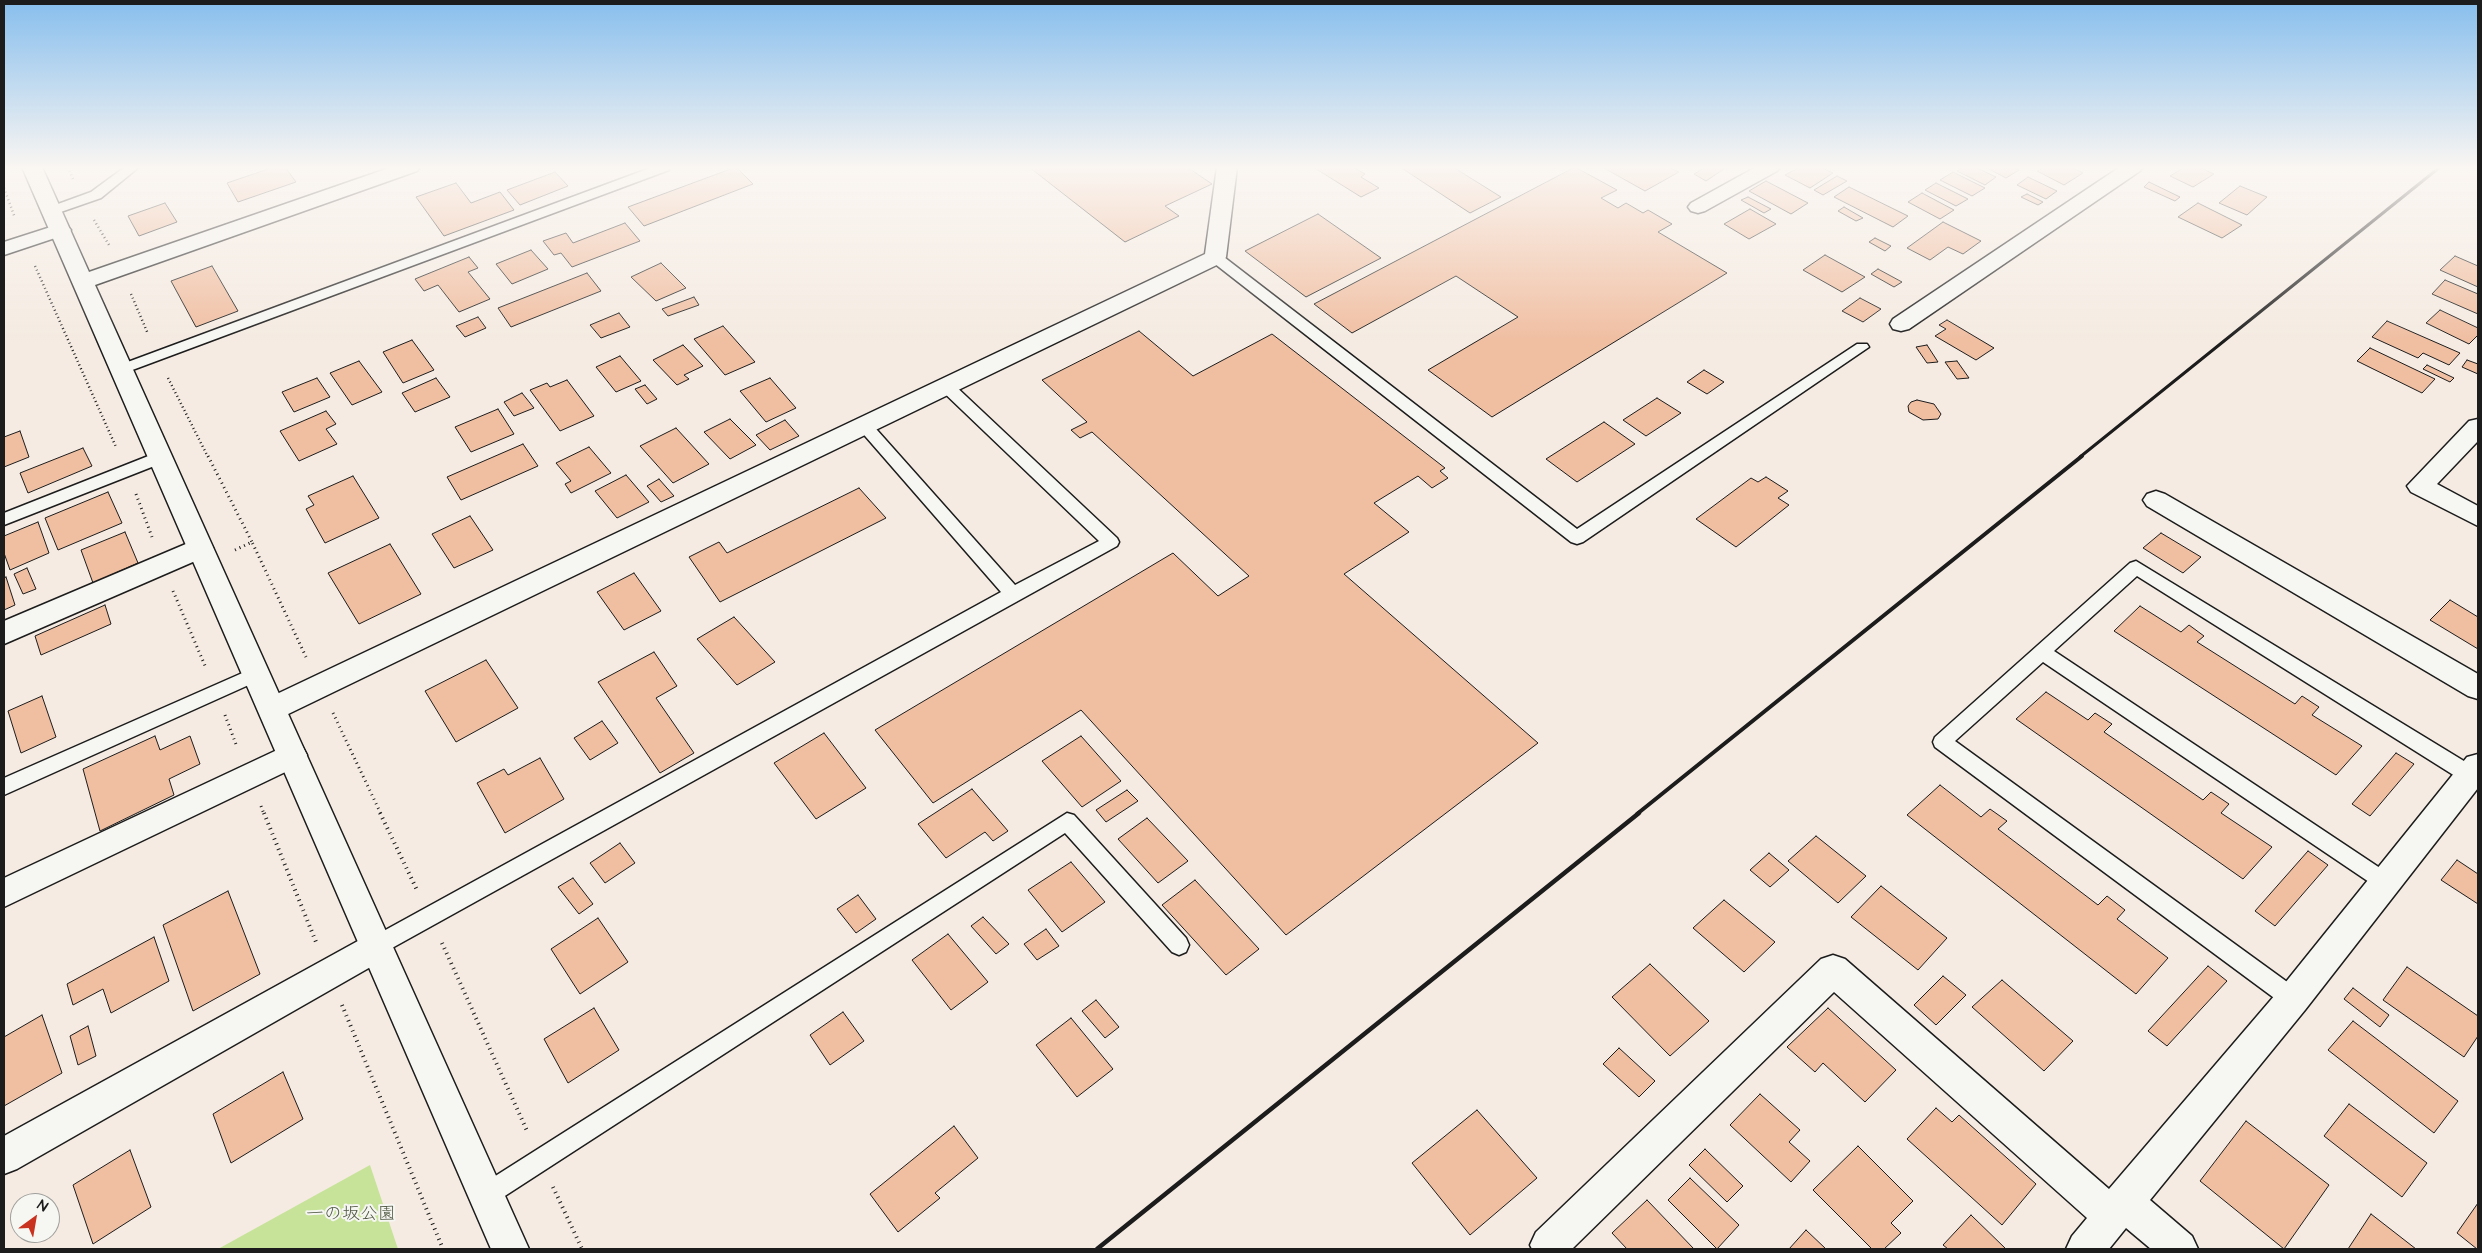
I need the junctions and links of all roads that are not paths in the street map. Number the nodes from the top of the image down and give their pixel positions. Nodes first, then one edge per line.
1 (49, 225) edge
2 (58, 225) edge
3 (244, 225) edge
4 (507, 225) edge
5 (1220, 225) edge
6 (2047, 225) edge
7 (4, 249) edge
8 (1216, 257) junction
9 (83, 282) junction
10 (1901, 324) dead end
11 (1862, 347) dead end
12 (122, 369) junction
13 (945, 385) junction
14 (864, 425) junction
15 (2478, 427) edge
16 (161, 457) junction
17 (2156, 500) dead end
18 (2478, 517) edge
19 (4, 519) edge
20 (203, 555) junction
21 (1013, 594) junction
22 (4, 632) edge
23 (2042, 652) junction
24 (256, 674) junction
25 (2478, 688) edge
26 (272, 709) junction
27 (292, 755) junction
28 (2474, 770) edge
29 (4, 787) edge
30 (2385, 882) junction
31 (4, 892) edge
32 (1179, 945) dead end
33 (376, 946) junction
34 (2292, 999) junction
35 (4, 1156) edge
36 (486, 1195) junction
37 (2118, 1209) junction
38 (510, 1249) edge
39 (1553, 1249) edge
40 (2085, 1249) edge
41 (2179, 1249) edge

1 - 7 street
2 - 9 street
3 - 9 street
4 - 12 lane
5 - 8 street
6 - 10 street
8 - 11 lane
8 - 13 street
9 - 12 street
12 - 16 street
13 - 14 street
13 - 21 lane
14 - 21 lane
14 - 26 street
15 - 18 street
16 - 19 lane
16 - 20 street
17 - 25 street
20 - 22 street
20 - 24 street
21 - 33 lane
23 - 28 lane
23 - 30 lane
23 - 34 lane
24 - 26 street
24 - 29 lane
26 - 27 street
27 - 31 street
27 - 33 street
28 - 30 street
30 - 34 street
32 - 36 lane
33 - 35 street
33 - 36 street
34 - 37 street
36 - 38 street
37 - 39 street
37 - 40 street
37 - 41 street

